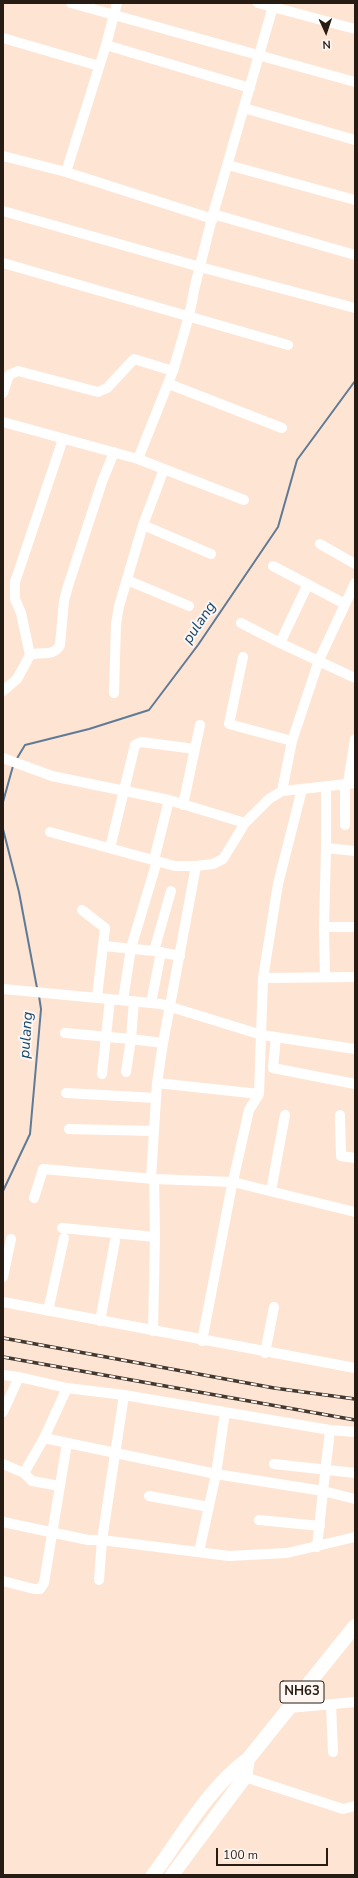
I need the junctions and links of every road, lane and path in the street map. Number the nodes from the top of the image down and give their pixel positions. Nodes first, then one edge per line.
1 (71, 3) edge
2 (117, 3) edge
3 (258, 3) edge
4 (273, 5) edge
5 (113, 15) junction
6 (355, 29) edge
7 (3, 38) edge
8 (106, 45) junction
9 (259, 55) junction
10 (99, 66) junction
11 (355, 82) edge
12 (250, 88) junction
13 (244, 108) junction
14 (355, 140) edge
15 (3, 156) edge
16 (228, 164) junction
17 (66, 172) junction
18 (355, 200) edge
19 (3, 211) edge
20 (213, 217) junction
21 (355, 255) edge
22 (3, 263) edge
23 (200, 267) junction
24 (355, 308) edge
25 (189, 316) junction
26 (288, 345) dead end
27 (173, 371) junction
28 (169, 384) junction
29 (3, 393) edge
30 (3, 422) edge
31 (282, 428) dead end
32 (63, 439) junction
33 (114, 452) junction
34 (138, 459) junction
35 (164, 469) junction
36 (244, 500) dead end
37 (143, 525) junction
38 (320, 544) dead end
39 (211, 554) dead end
40 (355, 564) edge
41 (273, 566) dead end
42 (127, 580) junction
43 (355, 583) edge
44 (307, 586) junction
45 (345, 604) junction
46 (189, 606) dead end
47 (241, 623) dead end
48 (280, 643) junction
49 (30, 655) junction
50 (243, 657) dead end
51 (319, 660) junction
52 (355, 678) edge
53 (3, 691) edge
54 (114, 693) dead end
55 (200, 725) dead end
56 (355, 739) edge
57 (292, 741) junction
58 (195, 749) junction
59 (5, 759) edge
60 (349, 783) edge
61 (326, 786) junction
62 (302, 789) junction
63 (124, 791) junction
64 (282, 791) junction
65 (169, 800) junction
66 (184, 804) junction
67 (245, 823) junction
68 (345, 825) dead end
69 (50, 832) dead end
70 (110, 848) junction
71 (326, 848) junction
72 (355, 851) edge
73 (156, 861) junction
74 (196, 866) junction
75 (171, 890) dead end
76 (82, 910) dead end
77 (355, 926) edge
78 (324, 928) junction
79 (104, 946) junction
80 (131, 948) junction
81 (158, 951) junction
82 (180, 956) junction
83 (355, 977) edge
84 (263, 978) junction
85 (325, 978) junction
86 (3, 989) edge
87 (97, 997) junction
88 (110, 999) junction
89 (122, 1000) junction
90 (134, 1001) junction
91 (151, 1003) junction
92 (170, 1007) junction
93 (65, 1033) dead end
94 (262, 1035) junction
95 (106, 1037) junction
96 (276, 1037) junction
97 (131, 1040) junction
98 (162, 1043) junction
99 (355, 1049) edge
100 (126, 1072) dead end
101 (102, 1074) dead end
102 (157, 1083) junction
103 (355, 1084) edge
104 (66, 1093) dead end
105 (259, 1094) junction
106 (156, 1098) junction
107 (285, 1115) dead end
108 (340, 1115) dead end
109 (69, 1129) dead end
110 (153, 1130) junction
111 (355, 1158) edge
112 (152, 1179) junction
113 (233, 1182) junction
114 (271, 1191) junction
115 (34, 1198) dead end
116 (355, 1212) edge
117 (155, 1237) junction
118 (11, 1239) dead end
119 (115, 1241) dead end
120 (3, 1277) edge
121 (3, 1302) edge
122 (274, 1307) dead end
123 (48, 1312) junction
124 (100, 1321) junction
125 (153, 1331) junction
126 (202, 1341) junction
127 (265, 1353) junction
128 (355, 1368) edge
129 (3, 1374) edge
130 (19, 1377) junction
131 (68, 1388) junction
132 (124, 1395) junction
133 (3, 1412) edge
134 (225, 1412) junction
135 (330, 1430) junction
136 (355, 1432) edge
137 (44, 1438) junction
138 (67, 1443) junction
139 (115, 1453) junction
140 (3, 1464) edge
141 (274, 1464) dead end
142 (326, 1470) junction
143 (24, 1473) junction
144 (216, 1474) junction
145 (355, 1474) edge
146 (60, 1486) junction
147 (323, 1491) junction
148 (149, 1496) dead end
149 (355, 1499) edge
150 (209, 1507) junction
151 (259, 1520) dead end
152 (3, 1522) edge
153 (320, 1526) junction
154 (53, 1533) junction
155 (355, 1537) edge
156 (102, 1540) junction
157 (317, 1547) junction
158 (199, 1552) junction
159 (99, 1580) dead end
160 (3, 1582) edge
161 (355, 1626) edge
162 (355, 1702) edge
163 (331, 1705) junction
164 (289, 1708) junction
165 (333, 1752) dead end
166 (240, 1773) junction
167 (355, 1806) edge
168 (153, 1875) edge
169 (172, 1875) edge

1 - 5 street
2 - 5 street
3 - 4 street
4 - 6 street
4 - 9 street
5 - 8 street
5 - 9 street
7 - 10 street
8 - 10 street
8 - 12 street
9 - 11 street
9 - 12 street
10 - 17 street
12 - 13 street
13 - 14 street
13 - 16 street
15 - 17 street
16 - 18 street
16 - 20 street
17 - 20 street
19 - 23 street
20 - 21 street
20 - 23 street
22 - 25 street
23 - 24 street
23 - 25 street
25 - 26 street
25 - 27 street
27 - 28 street
27 - 29 street
28 - 31 street
28 - 34 street
30 - 32 street
32 - 33 street
32 - 49 street
33 - 34 street
33 - 49 street
34 - 35 street
35 - 36 street
35 - 37 street
37 - 39 street
37 - 42 street
38 - 40 street
41 - 44 street
42 - 46 street
42 - 54 street
43 - 45 street
44 - 45 street
44 - 48 street
45 - 51 street
47 - 48 street
48 - 51 street
49 - 53 street
50 - 57 street
51 - 52 street
51 - 57 street
55 - 58 street
56 - 60 street
57 - 64 street
58 - 63 street
58 - 66 street
59 - 63 street
60 - 61 street
60 - 68 street
61 - 62 street
61 - 71 street
62 - 64 street
62 - 84 street
63 - 65 street
63 - 70 street
64 - 67 street
65 - 66 street
65 - 73 street
66 - 67 street
67 - 74 street
69 - 70 street
70 - 73 street
71 - 72 street
71 - 78 street
73 - 74 street
73 - 80 street
74 - 82 street
75 - 81 street
76 - 79 street
77 - 78 street
78 - 85 street
79 - 80 street
79 - 87 street
80 - 81 street
80 - 89 street
81 - 82 street
81 - 91 street
82 - 92 street
83 - 85 street
84 - 85 street
84 - 94 street
86 - 87 street
87 - 88 street
88 - 89 street
88 - 95 street
89 - 90 street
90 - 91 street
90 - 97 street
91 - 92 street
92 - 94 street
92 - 98 street
93 - 95 street
94 - 96 street
94 - 105 street
95 - 97 street
95 - 101 street
96 - 99 street
96 - 103 street
97 - 98 street
97 - 100 street
98 - 102 street
102 - 105 street
102 - 106 street
104 - 106 street
105 - 113 street
106 - 110 street
107 - 114 street
108 - 111 street
109 - 110 street
110 - 112 street
112 - 113 street
112 - 115 street
112 - 117 street
113 - 114 street
113 - 126 street
114 - 116 street
117 - 123 street
117 - 125 street
118 - 120 street
119 - 124 street
121 - 123 street
122 - 127 street
123 - 124 street
124 - 125 street
125 - 126 street
126 - 127 street
127 - 128 street
129 - 130 street
130 - 131 street
130 - 133 street
131 - 132 street
131 - 137 street
132 - 134 street
132 - 139 street
134 - 135 street
134 - 144 street
135 - 136 street
135 - 142 street
137 - 138 street
137 - 143 street
138 - 139 street
138 - 146 street
139 - 144 street
139 - 156 street
140 - 143 street
141 - 142 street
142 - 145 street
142 - 147 street
143 - 146 street
144 - 147 street
144 - 150 street
146 - 154 street
147 - 149 street
147 - 153 street
148 - 150 street
150 - 158 street
151 - 153 street
152 - 154 street
153 - 157 street
154 - 156 street
154 - 160 street
155 - 157 street
156 - 158 street
156 - 159 street
157 - 158 street
161 - 164 highway, NH63
162 - 163 street
163 - 164 street
163 - 165 street
164 - 166 highway, NH63
166 - 167 street
166 - 168 highway, NH63
166 - 169 highway, NH63

